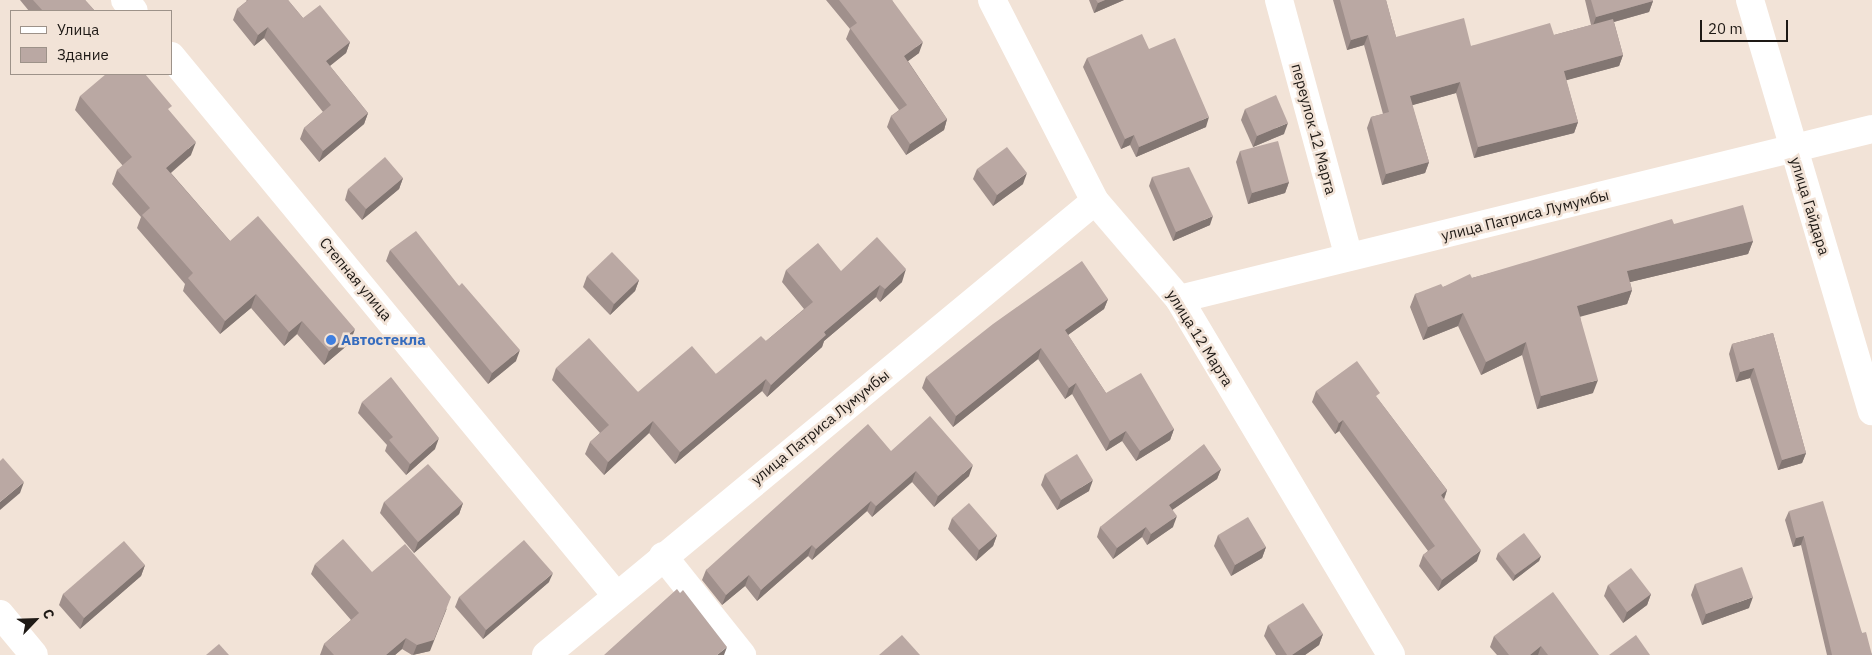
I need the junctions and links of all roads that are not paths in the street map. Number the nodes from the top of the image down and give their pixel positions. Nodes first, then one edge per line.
1 (125, 0) edge
2 (992, 0) edge
3 (1279, 0) edge
4 (1750, 0) edge
5 (133, 10) edge
6 (172, 57) edge
7 (1872, 130) edge
8 (1793, 149) junction
9 (1095, 201) junction
10 (1349, 257) junction
11 (1179, 299) junction
12 (1872, 411) edge
13 (663, 556) junction
14 (616, 595) junction
15 (0, 614) edge
16 (34, 655) edge
17 (546, 655) edge
18 (742, 655) edge
19 (1391, 655) edge

1 - 5 street
2 - 9 street, улица 12 Марта
3 - 10 street, переулок 12 Марта
4 - 8 street, улица Гайдара
6 - 14 street, Степная улица
7 - 8 street, улица Патриса Лумумбы
8 - 10 street, улица Патриса Лумумбы
8 - 12 street, улица Гайдара
9 - 11 street, улица 12 Марта
9 - 13 street, улица Патриса Лумумбы
10 - 11 street, улица Патриса Лумумбы
11 - 19 street, улица 12 Марта
13 - 14 street, улица Патриса Лумумбы
13 - 18 street
14 - 17 street, улица Патриса Лумумбы
15 - 16 street

